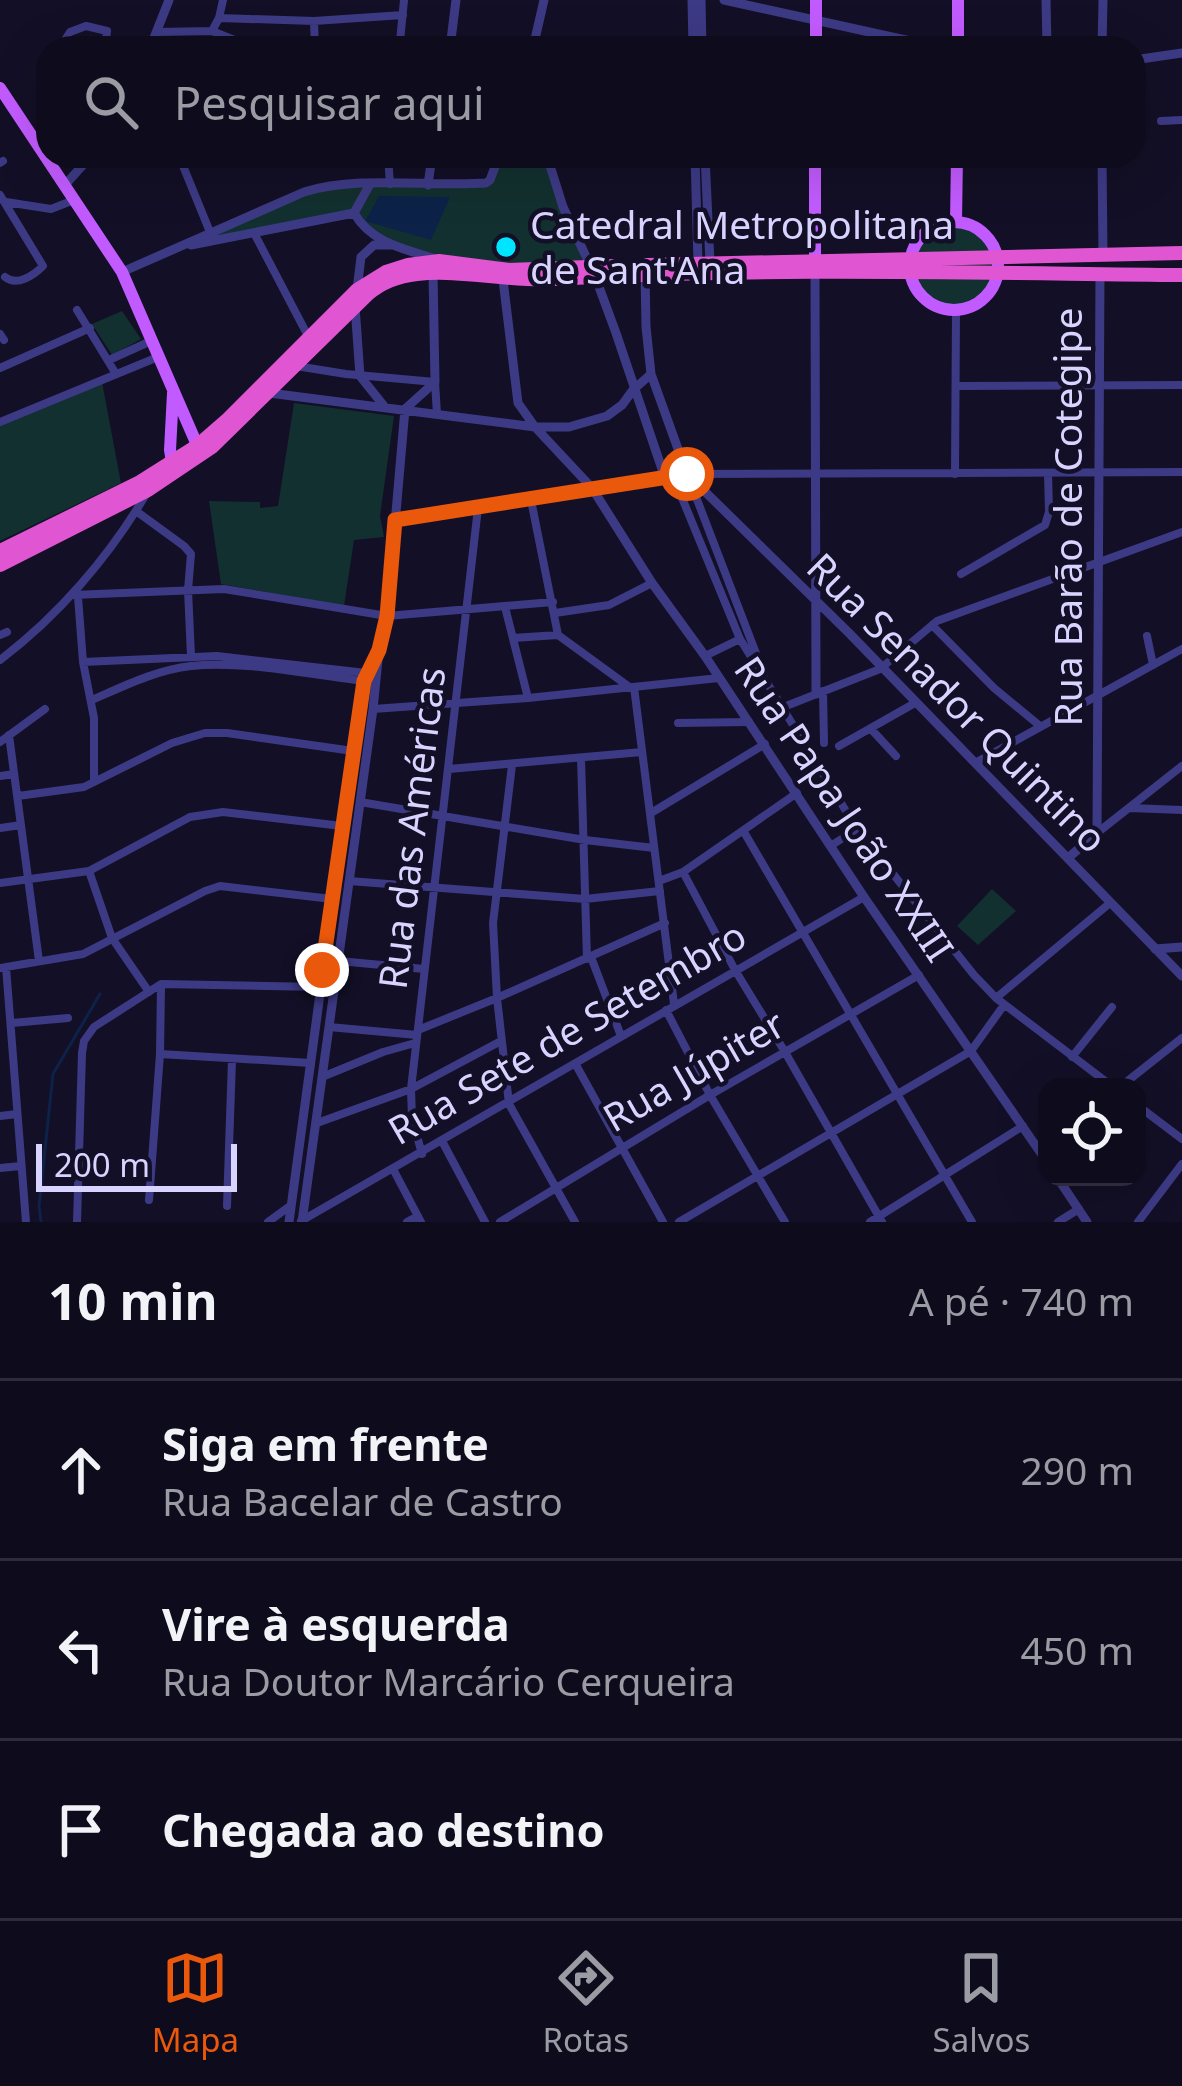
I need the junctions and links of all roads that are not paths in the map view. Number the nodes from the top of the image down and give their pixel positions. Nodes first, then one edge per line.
1 (169, 0) edge
2 (223, 0) edge
3 (404, 0) edge
4 (456, 0) edge
5 (544, 0) edge
6 (696, 0) edge
7 (724, 0) edge
8 (816, 0) edge
9 (958, 0) edge
10 (1046, 0) edge
11 (1103, 0) edge
12 (403, 15) junction
13 (219, 18) junction
14 (816, 19) junction
15 (314, 21) junction
16 (157, 32) junction
17 (212, 32) junction
18 (68, 36) edge
19 (106, 36) edge
20 (155, 36) edge
21 (223, 36) edge
22 (314, 36) edge
23 (401, 36) edge
24 (452, 36) edge
25 (536, 36) edge
26 (698, 36) edge
27 (816, 36) edge
28 (890, 36) edge
29 (958, 36) edge
30 (1047, 36) edge
31 (1102, 36) edge
32 (1182, 53) edge
33 (1146, 58) edge
34 (0, 88) edge
35 (1182, 119) edge
36 (1161, 121) dead end
37 (36, 143) edge
38 (53, 168) edge
39 (80, 168) edge
40 (184, 168) edge
41 (389, 168) edge
42 (431, 168) edge
43 (494, 168) edge
44 (551, 168) edge
45 (696, 168) edge
46 (705, 168) edge
47 (815, 168) edge
48 (957, 168) edge
49 (1102, 168) edge
50 (370, 184) junction
51 (390, 184) junction
52 (64, 185) junction
53 (428, 185) junction
54 (345, 186) junction
55 (2, 198) edge
56 (74, 200) junction
57 (356, 208) junction
58 (956, 221) junction
59 (210, 232) junction
60 (254, 233) junction
61 (392, 245) junction
62 (180, 247) junction
63 (1182, 253) edge
64 (1103, 254) junction
65 (998, 257) junction
66 (704, 263) junction
67 (747, 263) junction
68 (910, 265) junction
69 (815, 266) junction
70 (436, 267) junction
71 (592, 271) junction
72 (122, 272) junction
73 (645, 273) junction
74 (998, 274) junction
75 (1100, 274) junction
76 (1182, 275) edge
77 (5, 277) dead end
78 (503, 280) junction
79 (356, 298) junction
80 (77, 310) dead end
81 (956, 310) junction
82 (90, 328) junction
83 (309, 337) junction
84 (152, 341) junction
85 (160, 357) junction
86 (109, 360) junction
87 (295, 365) junction
88 (0, 368) edge
89 (116, 374) junction
90 (650, 374) junction
91 (360, 376) junction
92 (435, 382) junction
93 (1099, 385) junction
94 (1182, 385) edge
95 (173, 386) junction
96 (956, 386) junction
97 (633, 389) junction
98 (269, 393) junction
99 (356, 403) junction
100 (384, 406) junction
101 (405, 409) junction
102 (436, 414) junction
103 (0, 422) edge
104 (535, 427) junction
105 (199, 451) junction
106 (179, 465) junction
107 (1182, 472) edge
108 (818, 473) junction
109 (1048, 473) junction
110 (1099, 473) junction
111 (687, 474) junction
112 (955, 475) junction
113 (669, 477) junction
114 (592, 488) junction
115 (148, 490) junction
116 (531, 500) junction
117 (478, 508) junction
118 (136, 511) junction
119 (395, 520) junction
120 (1182, 532) edge
121 (0, 551) edge
122 (1098, 561) junction
123 (0, 565) edge
124 (961, 574) dead end
125 (652, 583) junction
126 (188, 590) junction
127 (75, 596) junction
128 (816, 603) junction
129 (505, 607) junction
130 (554, 608) junction
131 (468, 611) junction
132 (387, 616) junction
133 (932, 625) junction
134 (557, 635) junction
135 (1147, 636) dead end
136 (513, 638) junction
137 (740, 639) junction
138 (1182, 649) edge
139 (379, 650) junction
140 (705, 656) junction
141 (0, 660) edge
142 (83, 662) junction
143 (191, 662) junction
144 (1153, 665) junction
145 (880, 669) junction
146 (365, 677) junction
147 (719, 678) junction
148 (632, 687) junction
149 (770, 689) junction
150 (820, 693) junction
151 (1097, 696) junction
152 (528, 698) junction
153 (92, 700) junction
154 (914, 703) junction
155 (457, 704) junction
156 (782, 708) junction
157 (45, 709) dead end
158 (374, 709) junction
159 (749, 722) junction
160 (678, 723) dead end
161 (1040, 726) junction
162 (871, 729) junction
163 (9, 735) junction
164 (0, 742) edge
165 (824, 743) dead end
166 (765, 745) junction
167 (839, 746) dead end
168 (353, 751) junction
169 (642, 752) junction
170 (896, 756) dead end
171 (581, 758) junction
172 (974, 764) junction
173 (512, 765) junction
174 (1182, 766) edge
175 (449, 769) junction
176 (14, 774) junction
177 (0, 776) edge
178 (94, 782) junction
179 (797, 793) junction
180 (18, 796) junction
181 (360, 802) junction
182 (1130, 808) junction
183 (1182, 810) edge
184 (651, 813) junction
185 (443, 816) junction
186 (21, 825) junction
187 (342, 826) junction
188 (505, 826) junction
189 (0, 828) edge
190 (857, 829) junction
191 (744, 832) junction
192 (1097, 833) junction
193 (585, 839) junction
194 (832, 845) junction
195 (654, 848) junction
196 (1068, 858) junction
197 (89, 871) junction
198 (683, 872) junction
199 (30, 879) junction
200 (349, 881) junction
201 (0, 883) edge
202 (660, 886) junction
203 (435, 887) junction
204 (497, 894) junction
205 (864, 897) junction
206 (332, 899) junction
207 (585, 899) junction
208 (1110, 903) junction
209 (665, 923) junction
210 (802, 932) junction
211 (112, 938) junction
212 (1182, 947) edge
213 (325, 950) junction
214 (1155, 950) junction
215 (589, 958) junction
216 (39, 961) junction
217 (338, 962) junction
218 (3, 967) edge
219 (322, 970) junction
220 (424, 970) junction
221 (735, 970) junction
222 (919, 975) junction
223 (1182, 976) edge
224 (161, 985) junction
225 (320, 987) junction
226 (149, 992) junction
227 (497, 998) junction
228 (1000, 1002) junction
229 (670, 1007) junction
230 (1112, 1007) dead end
231 (850, 1015) junction
232 (68, 1018) dead end
233 (12, 1023) junction
234 (329, 1028) junction
235 (417, 1036) junction
236 (622, 1036) junction
237 (1182, 1038) edge
238 (502, 1040) junction
239 (971, 1051) junction
240 (785, 1052) junction
241 (160, 1054) junction
242 (1072, 1057) junction
243 (232, 1060) junction
244 (311, 1063) junction
245 (576, 1065) junction
246 (322, 1077) junction
247 (1103, 1078) edge
248 (1128, 1078) edge
249 (411, 1089) junction
250 (710, 1095) junction
251 (897, 1095) junction
252 (509, 1104) junction
253 (1146, 1113) edge
254 (17, 1114) junction
255 (0, 1116) edge
256 (317, 1123) junction
257 (1023, 1126) junction
258 (832, 1133) junction
259 (1182, 1139) edge
260 (442, 1141) junction
261 (621, 1148) junction
262 (1038, 1148) edge
263 (422, 1154) junction
264 (1182, 1164) edge
265 (20, 1166) junction
266 (0, 1168) edge
267 (393, 1169) junction
268 (945, 1174) junction
269 (758, 1175) junction
270 (1063, 1186) edge
271 (555, 1188) junction
272 (149, 1200) dead end
273 (227, 1206) dead end
274 (290, 1207) junction
275 (1078, 1209) junction
276 (419, 1219) edge
277 (877, 1220) edge
278 (26, 1222) edge
279 (77, 1222) edge
280 (268, 1222) edge
281 (290, 1222) edge
282 (301, 1222) edge
283 (407, 1222) edge
284 (485, 1222) edge
285 (500, 1222) edge
286 (575, 1222) edge
287 (663, 1222) edge
288 (679, 1222) edge
289 (785, 1222) edge
290 (972, 1222) edge
291 (1058, 1222) edge
292 (1088, 1222) edge
293 (1138, 1222) edge

1 - 16 street
2 - 13 street
3 - 12 street
4 - 24 street
5 - 25 street
6 - 26 street
7 - 14 street
8 - 14 main road
9 - 29 main road
10 - 30 street
11 - 31 street
12 - 15 street
12 - 23 street
13 - 15 street
13 - 17 street
14 - 27 main road
14 - 28 street
15 - 22 street
16 - 17 street
16 - 20 street
17 - 21 street
18 - 19 street
32 - 33 street
34 - 37 main road
35 - 36 street
38 - 52 main road
39 - 52 street
40 - 59 street
41 - 51 street
42 - 53 street
43 - 53 street
44 - 71 street
45 - 66 street
46 - 66 street
47 - 69 main road
48 - 58 main road
49 - 64 street, Rua Barão de Cotegipe
50 - 51 street
50 - 54 street
50 - 57 street
51 - 53 street
52 - 56 main road
54 - 57 street
54 - 59 street
55 - 56 street
55 - 77 street
56 - 72 main road
57 - 60 street
57 - 61 street
58 - 65 main road
58 - 68 main road
59 - 62 street
60 - 62 street
60 - 83 street
61 - 70 street
61 - 79 street
62 - 72 street
63 - 64 highway
64 - 65 highway
65 - 68 highway
65 - 74 main road
66 - 67 highway
66 - 71 highway
67 - 69 highway
67 - 73 highway
68 - 69 highway
68 - 74 highway
68 - 81 main road
69 - 73 highway
69 - 108 street
70 - 71 highway
70 - 78 highway
70 - 79 highway
70 - 92 street
71 - 73 highway
71 - 78 highway
71 - 97 street
72 - 84 main road
73 - 90 street
74 - 75 highway
74 - 81 main road
75 - 76 highway
75 - 93 street, Rua Barão de Cotegipe
78 - 104 street, Rua Papa João XXIII
79 - 83 highway
79 - 87 highway
79 - 91 street
80 - 82 street
81 - 96 street
82 - 86 street
82 - 88 street
83 - 105 highway
84 - 85 main road
84 - 86 street
85 - 89 street
85 - 95 main road
86 - 89 street
87 - 91 street
87 - 98 highway
89 - 103 street
90 - 97 street
90 - 111 street
91 - 92 street
91 - 99 street
91 - 100 street
92 - 101 street
92 - 102 street
93 - 94 street
93 - 96 street
93 - 110 street, Rua Barão de Cotegipe
95 - 105 main road
95 - 106 main road
96 - 112 street
97 - 104 street
97 - 113 street
98 - 99 street
98 - 105 highway
99 - 100 street
100 - 101 street
101 - 102 street
101 - 119 street
102 - 104 street
104 - 114 street, Rua Papa João XXIII
105 - 106 highway
106 - 115 highway
106 - 121 highway
107 - 110 street
108 - 111 street
108 - 112 street
108 - 128 street
109 - 110 street
109 - 112 street
109 - 124 street
110 - 122 street, Rua Barão de Cotegipe
111 - 113 street
111 - 128 street, Rua Senador Quintino
111 - 149 street
113 - 114 street
113 - 137 street
114 - 116 street
114 - 125 street, Rua Papa João XXIII
115 - 118 street
115 - 123 highway
116 - 117 street
116 - 130 street
117 - 119 street
117 - 131 street, Rua das Américas
118 - 126 street
118 - 127 street
119 - 132 street
120 - 122 street
122 - 133 street
122 - 151 street, Rua Barão de Cotegipe
125 - 130 street
125 - 140 street, Rua Papa João XXIII
126 - 127 street
126 - 132 street
126 - 143 street
127 - 141 street
127 - 142 street
128 - 145 street, Rua Senador Quintino
128 - 150 street
129 - 130 street
129 - 131 street
129 - 136 street
130 - 134 street
131 - 132 street
131 - 155 street, Rua das Américas
132 - 139 street
133 - 145 street
133 - 161 street
134 - 136 street
134 - 148 street
135 - 144 street
136 - 152 street
137 - 140 street
137 - 149 street
138 - 144 street
139 - 146 street
139 - 158 street
140 - 147 street, Rua Papa João XXIII
142 - 143 street
142 - 153 street
143 - 146 street
143 - 153 street
144 - 151 street
145 - 150 street
145 - 154 street, Rua Senador Quintino
146 - 168 street
147 - 148 street
147 - 159 street, Rua Papa João XXIII
148 - 152 street
148 - 169 street
149 - 156 street
150 - 156 street
150 - 165 street
151 - 161 street
151 - 192 street, Rua Barão de Cotegipe
152 - 155 street
153 - 178 street
154 - 162 street
154 - 172 street, Rua Senador Quintino
155 - 158 street
155 - 175 street, Rua das Américas
156 - 190 street
157 - 163 street
158 - 181 street
159 - 160 street
159 - 166 street, Rua Papa João XXIII
161 - 172 street
162 - 167 street
162 - 170 street
163 - 164 street
163 - 176 street
166 - 179 street, Rua Papa João XXIII
166 - 184 street
168 - 178 street
168 - 187 street
169 - 171 street
169 - 184 street
171 - 173 street
171 - 193 street
172 - 196 street, Rua Senador Quintino
173 - 175 street
173 - 188 street
174 - 182 street
175 - 185 street, Rua das Américas
176 - 177 street
176 - 180 street
178 - 180 street
179 - 191 street
179 - 194 street, Rua Papa João XXIII
180 - 186 street
181 - 185 street
181 - 200 street
182 - 183 street
182 - 192 street
184 - 195 street
185 - 188 street
185 - 203 street, Rua das Américas
186 - 189 street
186 - 199 street
187 - 197 street
187 - 206 street
188 - 193 street
188 - 204 street
190 - 194 street
190 - 228 street
191 - 198 street
191 - 210 street
192 - 196 street
193 - 195 street
193 - 207 street
194 - 205 street, Rua Papa João XXIII
195 - 202 street
196 - 208 street, Rua Senador Quintino
197 - 199 street
197 - 211 street
198 - 202 street
198 - 221 street
199 - 201 street
199 - 216 street
200 - 203 street
200 - 217 street
202 - 207 street
202 - 209 street
203 - 204 street
203 - 220 street, Rua das Américas
204 - 207 street
204 - 227 street
205 - 210 street, Rua Sete de Setembro
205 - 222 street, Rua Papa João XXIII
206 - 211 street
206 - 213 street
207 - 215 street
208 - 214 street, Rua Senador Quintino
208 - 228 street
209 - 215 street
209 - 229 street
210 - 221 street, Rua Sete de Setembro
210 - 231 street
211 - 216 street
211 - 226 street
212 - 214 street
213 - 217 street
213 - 219 street
214 - 223 street, Rua Senador Quintino
215 - 227 street
215 - 236 street
216 - 218 street
217 - 219 street
217 - 220 street
217 - 234 street
218 - 233 street
219 - 225 street
220 - 235 street, Rua das Américas
221 - 229 street, Rua Sete de Setembro
221 - 240 street
222 - 231 street, Rua Júpiter
222 - 239 street, Rua Papa João XXIII
224 - 225 street
224 - 226 street
224 - 241 street
225 - 244 street
226 - 279 street
227 - 235 street
227 - 238 street
228 - 239 street
228 - 242 street
229 - 236 street, Rua Sete de Setembro
229 - 250 street
230 - 242 street
231 - 240 street, Rua Júpiter
231 - 251 street
232 - 233 street
233 - 254 street
234 - 235 street
234 - 246 street
235 - 246 street
235 - 249 street, Rua das Américas
236 - 245 street, Rua Sete de Setembro
237 - 248 street
238 - 249 street
238 - 252 street
239 - 251 street
239 - 257 street, Rua Papa João XXIII
240 - 250 street, Rua Júpiter
240 - 258 street
241 - 243 street
241 - 272 street
242 - 247 street
243 - 244 street
243 - 273 street
244 - 274 street
245 - 252 street, Rua Sete de Setembro
245 - 261 street
246 - 256 street
249 - 256 street
249 - 263 street, Rua das Américas
250 - 261 street, Rua Júpiter
250 - 269 street
251 - 258 street
251 - 268 street
252 - 260 street, Rua Sete de Setembro
252 - 271 street
253 - 259 street
254 - 255 street
254 - 265 street
256 - 282 street
257 - 262 street, Rua Papa João XXIII
257 - 268 street
258 - 269 street
258 - 277 street
260 - 263 street, Rua Sete de Setembro
260 - 284 street
261 - 271 street, Rua Júpiter
261 - 287 street
263 - 267 street, Rua Sete de Setembro
264 - 293 street
265 - 266 street
265 - 278 street
267 - 276 street
267 - 282 street, Rua Sete de Setembro
268 - 277 street
268 - 290 street
269 - 288 street
269 - 289 street
270 - 275 street
271 - 285 street, Rua Júpiter
271 - 286 street
274 - 280 street
274 - 281 street
275 - 291 street
275 - 292 street
276 - 283 street

